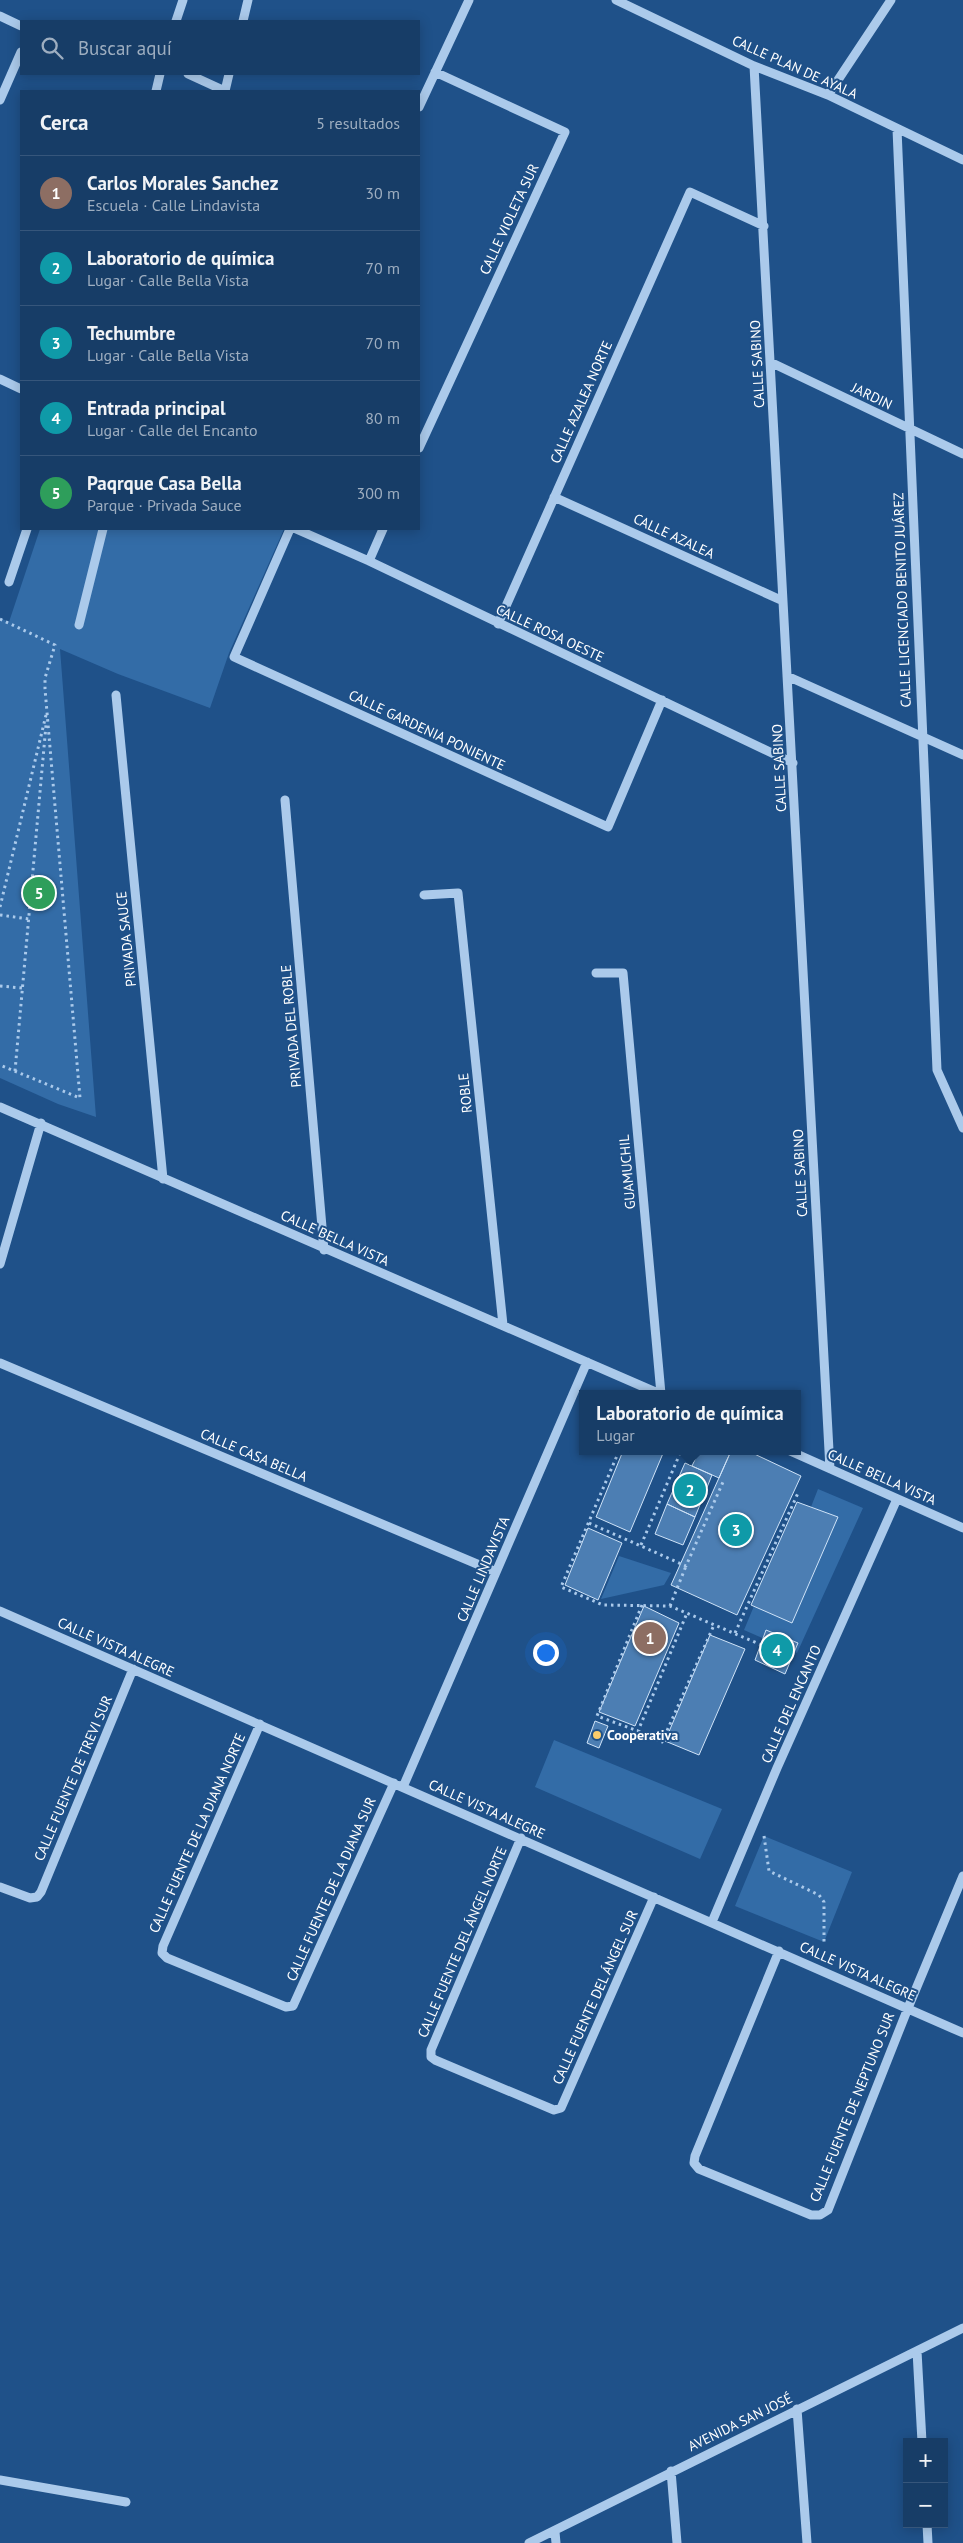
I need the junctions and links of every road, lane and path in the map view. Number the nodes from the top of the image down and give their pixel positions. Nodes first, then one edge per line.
1 (183, 0) edge
2 (248, 0) edge
3 (469, 0) edge
4 (616, 0) edge
5 (891, 0) edge
6 (0, 16) edge
7 (176, 20) edge
8 (243, 20) edge
9 (20, 26) edge
10 (20, 54) edge
11 (754, 66) junction
12 (435, 72) junction
13 (160, 75) edge
14 (190, 75) edge
15 (229, 75) edge
16 (156, 90) edge
17 (223, 90) edge
18 (225, 90) edge
19 (828, 95) junction
20 (0, 100) edge
21 (420, 105) edge
22 (897, 129) junction
23 (963, 160) edge
24 (764, 226) junction
25 (770, 362) junction
26 (0, 379) edge
27 (20, 389) edge
28 (909, 428) junction
29 (421, 435) edge
30 (963, 454) edge
31 (554, 497) junction
32 (27, 530) edge
33 (103, 530) edge
34 (290, 530) edge
35 (298, 530) edge
36 (383, 530) edge
37 (369, 561) junction
38 (9, 582) dead end
39 (783, 601) junction
40 (0, 619) edge
41 (498, 624) junction
42 (78, 625) dead end
43 (787, 676) junction
44 (116, 695) dead end
45 (662, 700) junction
46 (47, 714) junction
47 (922, 736) junction
48 (963, 755) edge
49 (793, 763) junction
50 (285, 800) dead end
51 (424, 895) dead end
52 (0, 907) edge
53 (0, 915) edge
54 (29, 918) junction
55 (596, 973) dead end
56 (0, 986) edge
57 (22, 988) junction
58 (0, 1065) edge
59 (15, 1071) junction
60 (0, 1107) edge
61 (41, 1123) junction
62 (963, 1128) edge
63 (163, 1179) junction
64 (324, 1250) junction
65 (0, 1264) edge
66 (503, 1325) junction
67 (587, 1362) junction
68 (0, 1363) edge
69 (651, 1390) edge
70 (660, 1390) edge
71 (617, 1455) edge
72 (679, 1455) edge
73 (799, 1455) edge
74 (830, 1469) junction
75 (723, 1482) dead end
76 (798, 1493) dead end
77 (897, 1499) junction
78 (589, 1523) junction
79 (963, 1528) edge
80 (641, 1545) junction
81 (686, 1566) junction
82 (496, 1572) junction
83 (642, 1605) junction
84 (670, 1606) junction
85 (0, 1611) edge
86 (687, 1613) junction
87 (714, 1625) junction
88 (735, 1634) junction
89 (792, 1658) dead end
90 (133, 1669) junction
91 (260, 1724) junction
92 (638, 1731) junction
93 (394, 1782) junction
94 (403, 1787) junction
95 (764, 1836) dead end
96 (521, 1838) junction
97 (963, 1876) edge
98 (0, 1887) edge
99 (654, 1897) junction
100 (712, 1922) junction
101 (824, 1942) dead end
102 (779, 1951) junction
103 (293, 2006) joint
104 (908, 2008) junction
105 (963, 2033) edge
106 (561, 2108) joint
107 (963, 2328) edge
108 (917, 2351) junction
109 (797, 2409) junction
110 (922, 2438) edge
111 (672, 2471) junction
112 (0, 2480) edge
113 (126, 2502) dead end
114 (927, 2528) edge
115 (555, 2532) junction
116 (529, 2543) edge
117 (556, 2543) edge
118 (677, 2543) edge
119 (807, 2543) edge
120 (928, 2543) edge

1 - 7 street
2 - 8 street
3 - 12 street
4 - 11 street, CALLE PLAN DE AYALA
5 - 19 street
6 - 9 street
10 - 20 street
11 - 19 street, CALLE PLAN DE AYALA
11 - 24 street, CALLE SABINO
12 - 21 street
12 - 29 street, CALLE VIOLETA SUR
13 - 16 street
14 - 17 street
15 - 18 street
19 - 22 street, CALLE PLAN DE AYALA
22 - 23 street, CALLE PLAN DE AYALA
22 - 28 street, CALLE LICENCIADO BENITO JUÁREZ
24 - 25 street, CALLE SABINO
24 - 31 street, CALLE AZALEA NORTE
25 - 28 street, JARDIN
25 - 39 street, CALLE SABINO
26 - 27 street
28 - 30 street, JARDIN
28 - 47 street, CALLE LICENCIADO BENITO JUÁREZ
31 - 39 street, CALLE AZALEA
31 - 41 street, CALLE AZALEA NORTE
32 - 38 street
33 - 42 street
34 - 45 street, CALLE GARDENIA PONIENTE
35 - 37 street, CALLE ROSA OESTE
36 - 37 street
37 - 41 street, CALLE ROSA OESTE
39 - 43 street, CALLE SABINO
40 - 46 path
41 - 45 street, CALLE ROSA OESTE
43 - 47 street
43 - 49 street, CALLE SABINO
44 - 63 street, PRIVADA SAUCE
45 - 49 street, CALLE ROSA OESTE
46 - 52 path
46 - 54 path
46 - 59 path
47 - 48 street
47 - 62 street, CALLE LICENCIADO BENITO JUÁREZ
49 - 74 street, CALLE SABINO
50 - 64 street, PRIVADA DEL ROBLE
51 - 66 street, ROBLE
53 - 54 path
54 - 57 path
55 - 70 street, GUAMUCHIL
56 - 57 path
57 - 59 path
58 - 59 path
60 - 61 street, CALLE BELLA VISTA
61 - 63 street, CALLE BELLA VISTA
61 - 65 street
63 - 64 street, CALLE BELLA VISTA
64 - 66 street, CALLE BELLA VISTA
66 - 67 street, CALLE BELLA VISTA
67 - 69 street, CALLE BELLA VISTA
67 - 82 street, CALLE LINDAVISTA
68 - 82 street, CALLE CASA BELLA
71 - 78 path
72 - 80 path
73 - 74 street, CALLE BELLA VISTA
74 - 77 street, CALLE BELLA VISTA
75 - 81 path
76 - 88 path
77 - 79 street, CALLE BELLA VISTA
77 - 100 street, CALLE DEL ENCANTO
78 - 80 path
78 - 83 path
80 - 81 path
81 - 84 path
82 - 94 street, CALLE LINDAVISTA
83 - 84 path
83 - 92 path
84 - 86 path
85 - 90 street, CALLE VISTA ALEGRE
86 - 87 path
86 - 92 path
87 - 88 path
87 - 92 path
88 - 89 path
90 - 91 street, CALLE VISTA ALEGRE
90 - 98 street, CALLE FUENTE DE TREVI SUR
91 - 93 street, CALLE VISTA ALEGRE
91 - 103 street, CALLE FUENTE DE LA DIANA NORTE
93 - 94 street, CALLE VISTA ALEGRE
93 - 103 street, CALLE FUENTE DE LA DIANA SUR
94 - 96 street, CALLE VISTA ALEGRE
95 - 101 path
96 - 99 street, CALLE VISTA ALEGRE
96 - 106 street, CALLE FUENTE DEL ÁNGEL NORTE
97 - 104 street, CALLE FUENTE DE NEPTUNO SUR
99 - 100 street, CALLE VISTA ALEGRE
99 - 106 street, CALLE FUENTE DEL ÁNGEL SUR
100 - 102 street, CALLE VISTA ALEGRE
102 - 104 street, CALLE VISTA ALEGRE
102 - 104 street, CALLE FUENTE DE NEPTUNO SUR
104 - 105 street, CALLE VISTA ALEGRE
107 - 108 street, AVENIDA SAN JOSÉ
108 - 109 street, AVENIDA SAN JOSÉ
108 - 110 street
109 - 111 street, AVENIDA SAN JOSÉ
109 - 119 street
111 - 115 street, AVENIDA SAN JOSÉ
111 - 118 street
112 - 113 street
114 - 120 street
115 - 116 street, AVENIDA SAN JOSÉ
115 - 117 street

